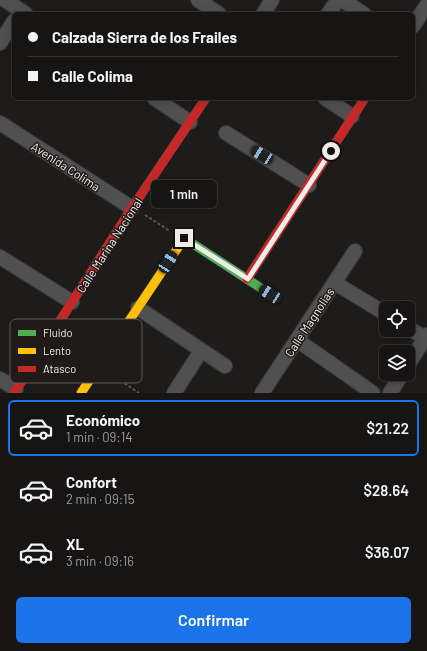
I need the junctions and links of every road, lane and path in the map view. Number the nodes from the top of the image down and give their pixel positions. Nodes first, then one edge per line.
1 (5, 0) edge
2 (198, 0) edge
3 (272, 0) edge
4 (338, 0) edge
5 (342, 0) edge
6 (427, 5) edge
7 (21, 12) edge
8 (216, 12) edge
9 (263, 12) edge
10 (329, 12) edge
11 (361, 12) edge
12 (415, 23) edge
13 (12, 25) edge
14 (0, 43) edge
15 (157, 100) edge
16 (205, 100) edge
17 (328, 100) edge
18 (364, 100) edge
19 (352, 116) junction
20 (190, 122) junction
21 (0, 123) edge
22 (226, 133) dead end
23 (309, 185) junction
24 (132, 208) junction
25 (184, 238) junction
26 (356, 251) dead end
27 (0, 257) edge
28 (248, 279) junction
29 (335, 283) junction
30 (270, 294) dead end
31 (72, 302) junction
32 (138, 308) junction
33 (379, 310) edge
34 (61, 319) edge
35 (131, 319) edge
36 (415, 332) edge
37 (426, 338) edge
38 (297, 340) junction
39 (201, 351) junction
40 (415, 354) edge
41 (225, 366) dead end
42 (0, 379) edge
43 (398, 381) edge
44 (88, 383) edge
45 (124, 383) edge
46 (15, 391) edge
47 (81, 393) edge
48 (139, 393) edge
49 (174, 393) edge
50 (262, 393) edge
51 (373, 393) edge
52 (390, 393) edge

1 - 7 street
2 - 8 street
3 - 9 street
4 - 10 street
5 - 11 street
6 - 12 street
13 - 14 street
15 - 20 street
16 - 20 street, Calle Marina Nacional
17 - 19 street
18 - 19 street
19 - 23 street
20 - 24 street, Calle Marina Nacional
21 - 24 street, Avenida Colima
22 - 23 street
23 - 28 street
24 - 25 path
24 - 31 street, Calle Marina Nacional
25 - 28 street
25 - 32 street
26 - 29 street, Calle Magnolias
27 - 31 street
28 - 30 street
29 - 33 street
29 - 38 street, Calle Magnolias
31 - 34 street, Calle Marina Nacional
32 - 35 street
32 - 39 street
36 - 37 street
37 - 40 street
38 - 50 street, Calle Magnolias
38 - 51 street
39 - 41 street
39 - 49 street
42 - 46 street
43 - 52 street
44 - 47 street
45 - 48 path

